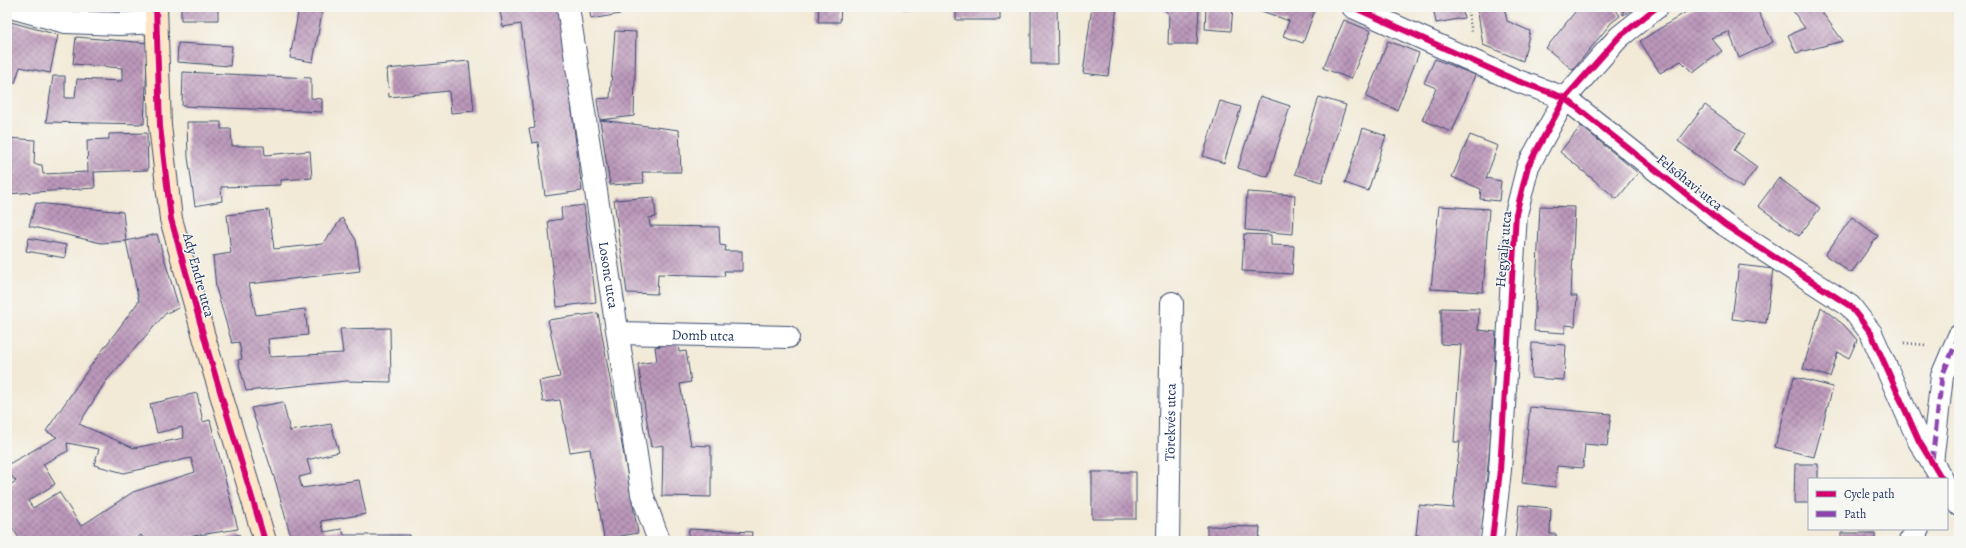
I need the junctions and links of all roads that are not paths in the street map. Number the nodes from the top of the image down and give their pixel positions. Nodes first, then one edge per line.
1 (10, 7) edge
2 (568, 7) edge
3 (1353, 7) edge
4 (1657, 7) edge
5 (156, 14) edge
6 (1566, 98) junction
7 (1172, 303) dead end
8 (618, 333) junction
9 (1959, 336) edge
10 (788, 337) dead end
11 (1940, 478) edge
12 (1946, 478) edge
13 (1917, 530) edge
14 (265, 541) edge
15 (659, 541) edge
16 (1168, 541) edge
17 (1492, 541) edge
18 (1910, 541) edge

1 - 5 street
2 - 8 street, Losonc utca
3 - 6 street, Felsőhavi utca
4 - 6 street, Hegyalja utca
5 - 14 street, Ady Endre utca
6 - 11 street, Felsőhavi utca
6 - 17 street, Hegyalja utca
7 - 16 street, Törekvés utca
8 - 10 street, Domb utca
8 - 15 street, Losonc utca
9 - 12 street
13 - 18 street

